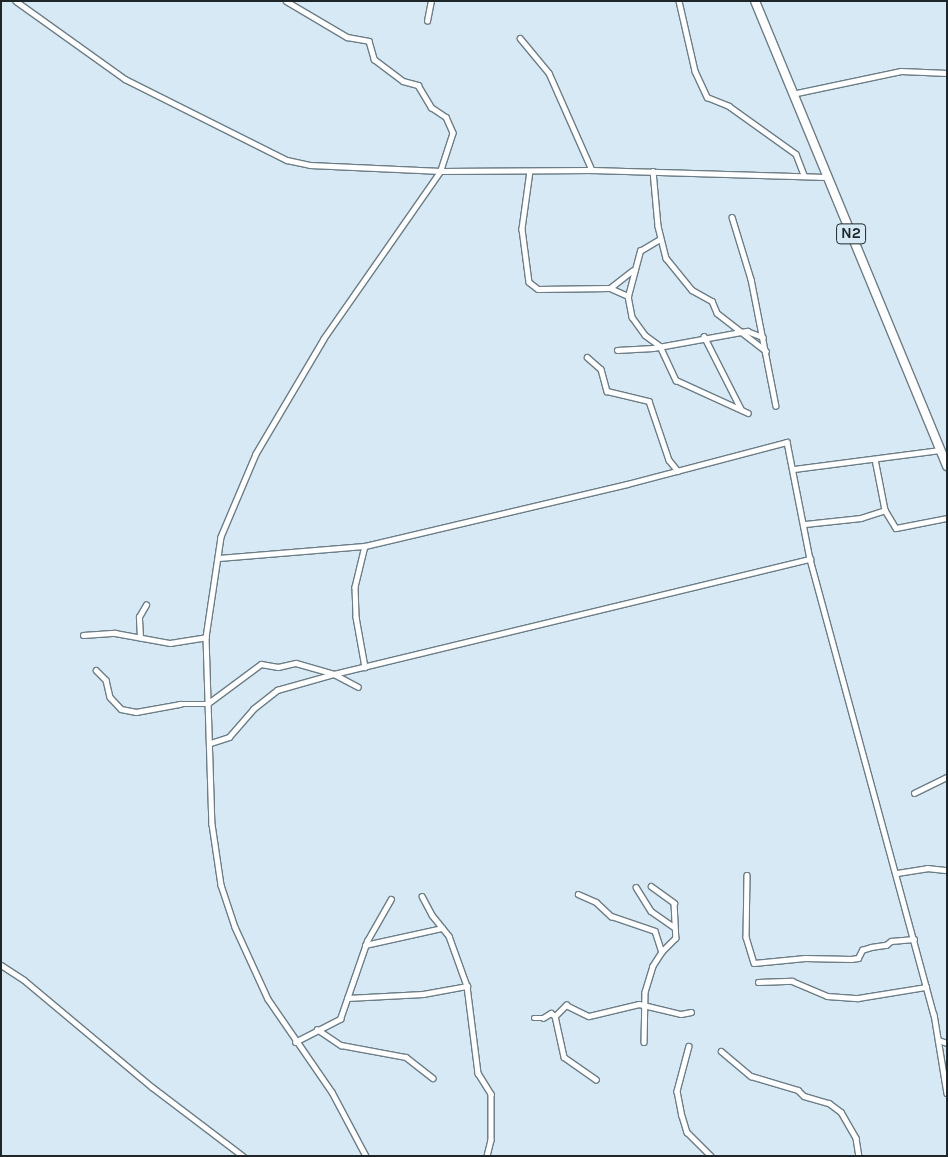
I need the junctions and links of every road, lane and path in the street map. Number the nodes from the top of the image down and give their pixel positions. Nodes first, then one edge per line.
1 (16, 1) edge
2 (286, 1) edge
3 (431, 1) edge
4 (680, 1) edge
5 (755, 1) edge
6 (428, 22) dead end
7 (520, 38) dead end
8 (947, 73) edge
9 (791, 94) junction
10 (592, 170) junction
11 (442, 171) junction
12 (530, 171) junction
13 (653, 171) junction
14 (804, 175) junction
15 (828, 177) junction
16 (732, 217) dead end
17 (660, 239) junction
18 (632, 271) junction
19 (610, 288) junction
20 (628, 296) junction
21 (738, 332) junction
22 (704, 336) junction
23 (763, 337) junction
24 (660, 346) junction
25 (617, 350) dead end
26 (766, 351) junction
27 (587, 357) dead end
28 (776, 406) dead end
29 (741, 409) junction
30 (748, 412) dead end
31 (940, 450) junction
32 (875, 459) junction
33 (947, 466) edge
34 (794, 469) junction
35 (678, 471) junction
36 (885, 510) junction
37 (947, 518) edge
38 (805, 524) junction
39 (365, 546) junction
40 (218, 558) junction
41 (810, 559) junction
42 (146, 606) dead end
43 (83, 635) dead end
44 (206, 637) junction
45 (140, 638) junction
46 (365, 667) junction
47 (96, 670) dead end
48 (334, 674) junction
49 (358, 687) dead end
50 (207, 704) junction
51 (211, 743) junction
52 (947, 777) edge
53 (914, 793) dead end
54 (947, 870) edge
55 (897, 874) junction
56 (747, 875) dead end
57 (651, 886) dead end
58 (636, 887) dead end
59 (578, 894) dead end
60 (422, 896) dead end
61 (390, 899) dead end
62 (674, 927) junction
63 (442, 928) junction
64 (914, 939) junction
65 (365, 945) junction
66 (662, 952) junction
67 (1, 965) edge
68 (758, 982) dead end
69 (467, 986) junction
70 (926, 987) junction
71 (347, 998) junction
72 (645, 1005) junction
73 (691, 1012) dead end
74 (555, 1016) junction
75 (534, 1018) dead end
76 (317, 1029) junction
77 (938, 1040) junction
78 (295, 1042) junction
79 (644, 1042) dead end
80 (947, 1043) edge
81 (689, 1046) dead end
82 (721, 1051) dead end
83 (433, 1078) dead end
84 (596, 1079) dead end
85 (947, 1093) edge
86 (859, 1154) edge
87 (243, 1156) edge
88 (366, 1156) edge
89 (487, 1156) edge
90 (711, 1156) edge
91 (853, 1156) edge

1 - 11 street
2 - 11 street
3 - 6 street
4 - 14 street
5 - 9 highway, N2
7 - 10 street
8 - 9 street
9 - 15 highway, N2
10 - 12 street
10 - 13 street
11 - 12 street
11 - 40 street
12 - 19 street
13 - 14 street
13 - 17 street
14 - 15 street
15 - 31 highway, N2
16 - 23 street
17 - 18 street
17 - 21 street
18 - 19 street
18 - 20 street
19 - 20 street
20 - 24 street
21 - 22 street
21 - 23 street
21 - 26 street
22 - 24 street
22 - 29 street
23 - 26 street
24 - 25 street
24 - 29 street
26 - 28 street
27 - 35 street
29 - 30 street
31 - 32 street
31 - 33 highway, N2
32 - 34 street
32 - 36 street
34 - 35 street
34 - 38 street
35 - 39 street
36 - 37 street
36 - 38 street
38 - 41 street
39 - 40 street
39 - 46 street
40 - 44 street
41 - 46 street
41 - 55 street
42 - 45 street
43 - 45 street
44 - 45 street
44 - 50 street
46 - 48 street
47 - 50 street
48 - 49 street
48 - 50 street
48 - 51 street
50 - 51 street
51 - 78 street
52 - 53 street
54 - 55 street
55 - 64 street
56 - 64 street
57 - 62 street
58 - 62 street
59 - 66 street
60 - 63 street
61 - 65 street
62 - 66 street
63 - 65 street
63 - 69 street
64 - 70 street
65 - 71 street
66 - 72 street
67 - 87 street
68 - 70 street
69 - 71 street
69 - 89 street
70 - 77 street
71 - 76 street
72 - 73 street
72 - 74 street
72 - 79 street
74 - 75 street
74 - 84 street
76 - 78 street
76 - 83 street
77 - 80 street
77 - 85 street
78 - 88 street
81 - 90 street
82 - 86 street
86 - 91 street

